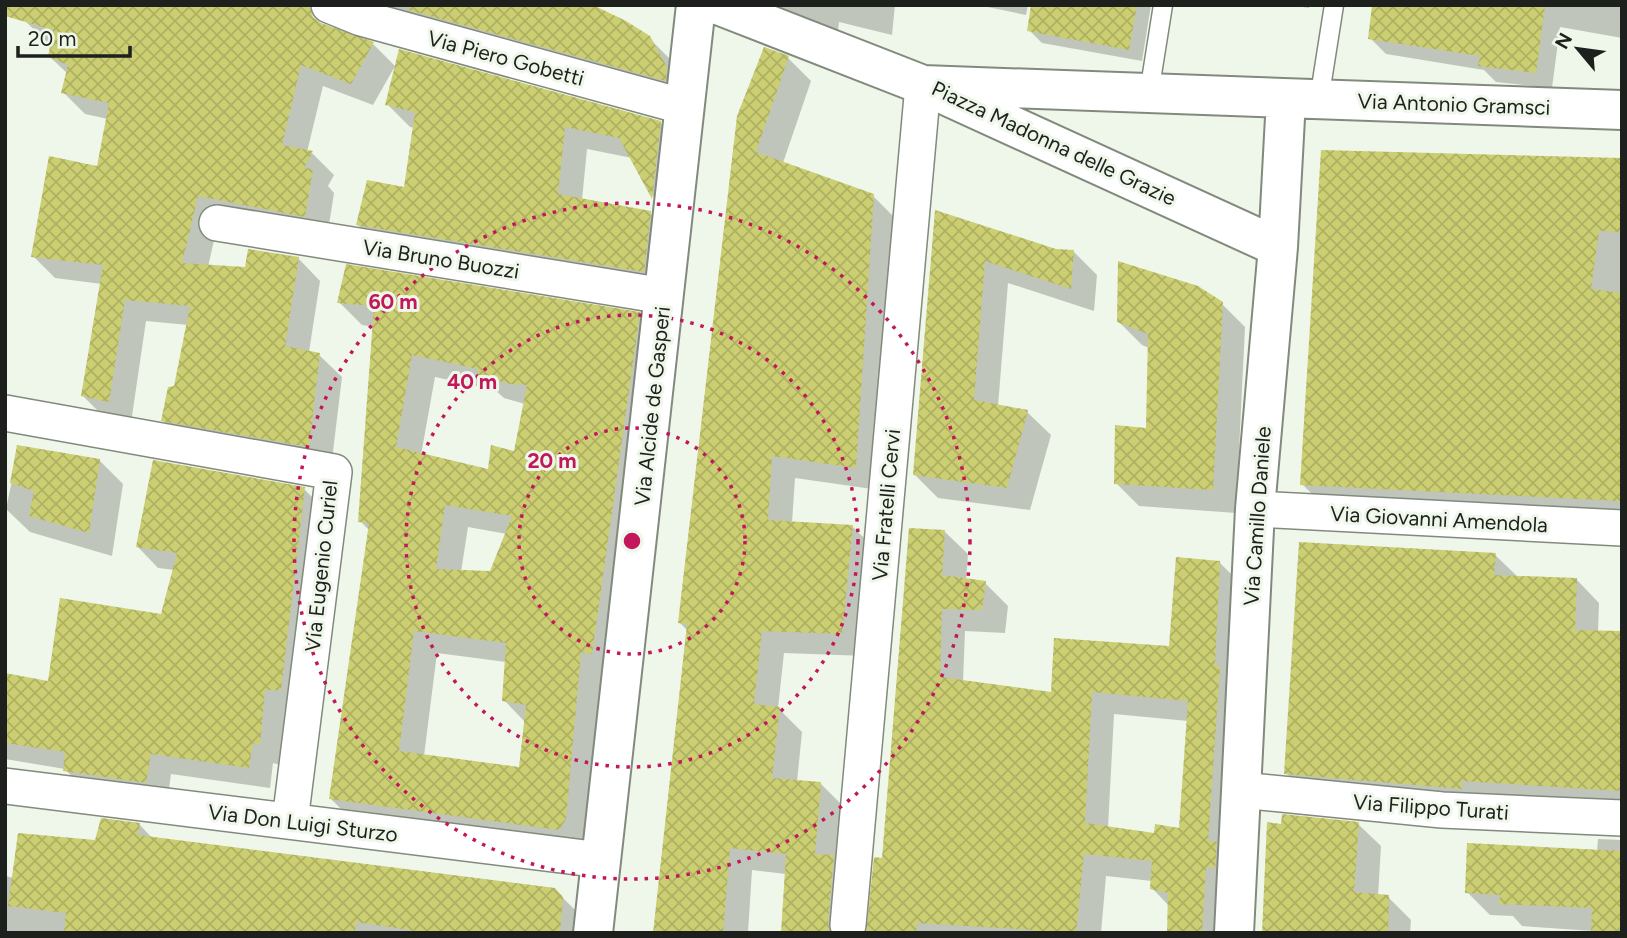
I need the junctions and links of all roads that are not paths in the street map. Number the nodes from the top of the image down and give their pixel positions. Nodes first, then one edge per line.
1 (329, 5) edge
2 (696, 5) edge
3 (718, 5) edge
4 (1163, 5) edge
5 (1334, 5) edge
6 (923, 85) junction
7 (1111, 91) junction
8 (1149, 93) junction
9 (1303, 99) junction
10 (685, 107) junction
11 (1622, 110) edge
12 (1084, 157) junction
13 (217, 223) dead end
14 (1278, 247) junction
15 (664, 296) junction
16 (5, 412) edge
17 (1255, 509) junction
18 (1622, 528) edge
19 (5, 786) edge
20 (1241, 790) junction
21 (1622, 818) edge
22 (290, 821) junction
23 (601, 860) junction
24 (848, 925) dead end
25 (593, 933) edge
26 (1234, 933) edge

1 - 10 street, Via Piero Gobetti
2 - 10 street, Via Alcide de Gasperi
3 - 6 street
4 - 8 lane
5 - 9 lane
6 - 7 street, Piazza Madonna delle Grazie
6 - 12 street, Piazza Madonna delle Grazie
6 - 24 street, Via Fratelli Cervi
7 - 8 street, Piazza Madonna delle Grazie
7 - 12 street, Piazza Madonna delle Grazie
8 - 9 street, Piazza Madonna delle Grazie
9 - 11 street, Via Antonio Gramsci
9 - 14 street, Via Camillo Daniele
10 - 15 street, Via Alcide de Gasperi
12 - 14 street, Piazza Madonna delle Grazie
13 - 15 street, Via Bruno Buozzi
14 - 17 street, Via Camillo Daniele
15 - 23 street, Via Alcide de Gasperi
16 - 22 street, Via Eugenio Curiel
17 - 18 street, Via Giovanni Amendola
17 - 20 street, Via Camillo Daniele
19 - 22 street, Via Don Luigi Sturzo
20 - 21 street, Via Filippo Turati
20 - 26 street, Via Camillo Daniele
22 - 23 street, Via Don Luigi Sturzo
23 - 25 street, Via Alcide de Gasperi

